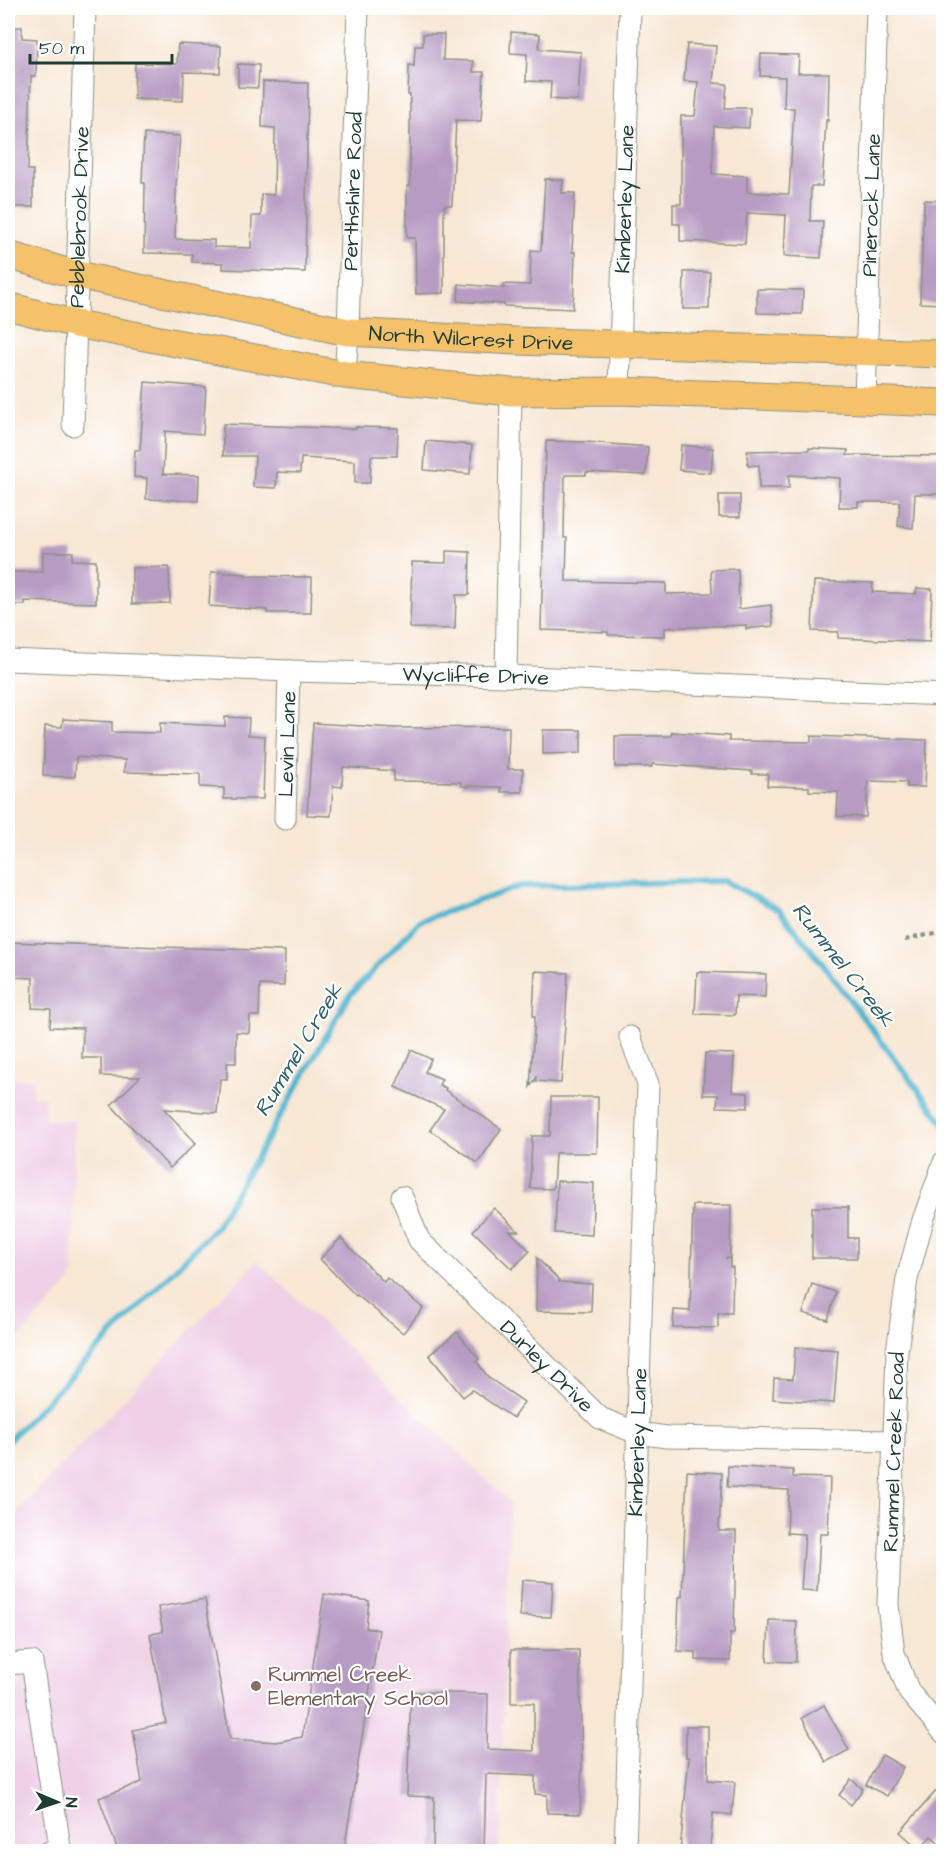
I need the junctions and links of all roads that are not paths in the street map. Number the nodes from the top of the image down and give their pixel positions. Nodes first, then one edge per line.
1 (85, 8) edge
2 (358, 8) edge
3 (630, 8) edge
4 (877, 8) edge
5 (8, 255) edge
6 (77, 275) junction
7 (8, 306) edge
8 (76, 324) junction
9 (348, 332) junction
10 (620, 344) junction
11 (867, 352) junction
12 (944, 354) edge
13 (345, 375) junction
14 (619, 391) junction
15 (511, 392) junction
16 (865, 401) junction
17 (944, 403) edge
18 (74, 424) dead end
19 (8, 660) edge
20 (289, 671) junction
21 (506, 676) junction
22 (944, 695) edge
23 (285, 819) dead end
24 (630, 1037) dead end
25 (944, 1162) edge
26 (402, 1197) dead end
27 (637, 1433) junction
28 (894, 1441) junction
29 (8, 1664) edge
30 (944, 1733) edge
31 (48, 1851) edge
32 (625, 1851) edge

1 - 6 street, Pebblebrook Drive
2 - 9 street, Perthshire Road
3 - 10 street, Kimberley Lane
4 - 11 street, Pinerock Lane
5 - 6 main road, North Wilcrest Drive
6 - 8 street, Pebblebrook Drive
6 - 9 main road, North Wilcrest Drive
7 - 8 main road
8 - 13 main road
8 - 18 street, Pebblebrook Drive
9 - 10 main road, North Wilcrest Drive
9 - 13 street, Perthshire Road
10 - 11 main road, North Wilcrest Drive
10 - 14 street, Kimberley Lane
11 - 12 main road, North Wilcrest Drive
11 - 16 street, Pinerock Lane
13 - 15 main road
14 - 15 main road
14 - 16 main road
15 - 21 street
16 - 17 main road
19 - 20 street, Wycliffe Drive
20 - 21 street, Wycliffe Drive
20 - 23 street, Levin Lane
21 - 22 street, Wycliffe Drive
24 - 27 street, Kimberley Lane
25 - 28 street, Rummel Creek Road
26 - 27 street, Durley Drive
27 - 28 street, Durley Drive
27 - 32 street, Kimberley Lane
28 - 30 street, Rummel Creek Road
29 - 31 street

